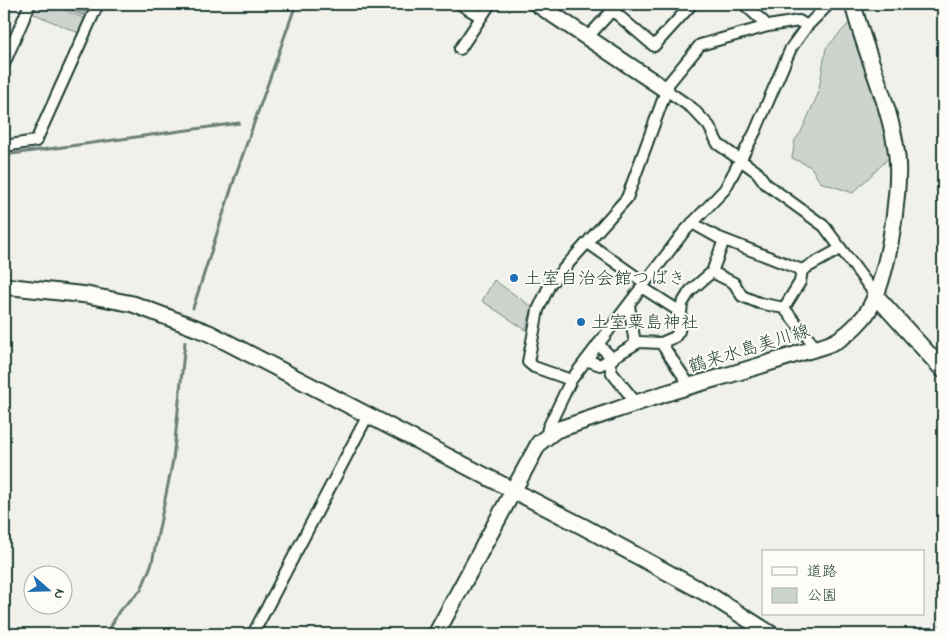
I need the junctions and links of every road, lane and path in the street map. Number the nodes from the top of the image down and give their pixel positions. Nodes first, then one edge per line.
1 (30, 4) edge
2 (98, 4) edge
3 (460, 4) edge
4 (490, 4) edge
5 (692, 4) edge
6 (744, 4) edge
7 (829, 4) edge
8 (853, 4) edge
9 (545, 6) edge
10 (615, 7) edge
11 (481, 17) junction
12 (768, 26) junction
13 (807, 26) junction
14 (587, 38) junction
15 (460, 49) dead end
16 (4, 64) edge
17 (666, 90) junction
18 (4, 146) edge
19 (740, 161) junction
20 (692, 222) junction
21 (724, 240) junction
22 (588, 243) junction
23 (840, 249) junction
24 (802, 270) junction
25 (712, 272) junction
26 (4, 286) edge
27 (644, 286) junction
28 (877, 297) junction
29 (629, 305) junction
30 (784, 308) junction
31 (680, 311) junction
32 (661, 343) junction
33 (598, 344) junction
34 (635, 344) junction
35 (816, 348) junction
36 (586, 360) junction
37 (611, 360) junction
38 (943, 370) edge
39 (571, 380) junction
40 (690, 386) junction
41 (637, 404) junction
42 (368, 415) junction
43 (547, 434) junction
44 (512, 490) junction
45 (253, 634) edge
46 (436, 634) edge
47 (771, 634) edge

1 - 16 street
2 - 18 street
3 - 11 street
4 - 11 street
5 - 10 street
6 - 12 street
7 - 13 street
8 - 28 street, 鶴来水島美川線
9 - 14 street
10 - 14 street
11 - 15 street
12 - 13 street
12 - 17 street
13 - 19 street
14 - 17 street
17 - 19 street
17 - 22 street
19 - 20 street
19 - 23 street
20 - 21 street
20 - 27 street
21 - 24 street
21 - 25 street
22 - 27 street
22 - 39 street
23 - 24 street
23 - 28 street
24 - 30 street
25 - 30 street
25 - 31 street
26 - 42 street
27 - 29 street
27 - 31 street
28 - 35 street, 鶴来水島美川線
28 - 38 street
29 - 33 street
29 - 34 street
30 - 35 street
31 - 32 street
32 - 34 street
32 - 40 street
33 - 36 street
33 - 37 street
34 - 37 street
35 - 40 street, 鶴来水島美川線
36 - 37 street
36 - 39 street
37 - 41 street
39 - 43 street
40 - 41 street, 鶴来水島美川線
41 - 43 street, 鶴来水島美川線
42 - 44 street
42 - 45 street
43 - 44 street
44 - 46 street
44 - 47 street

